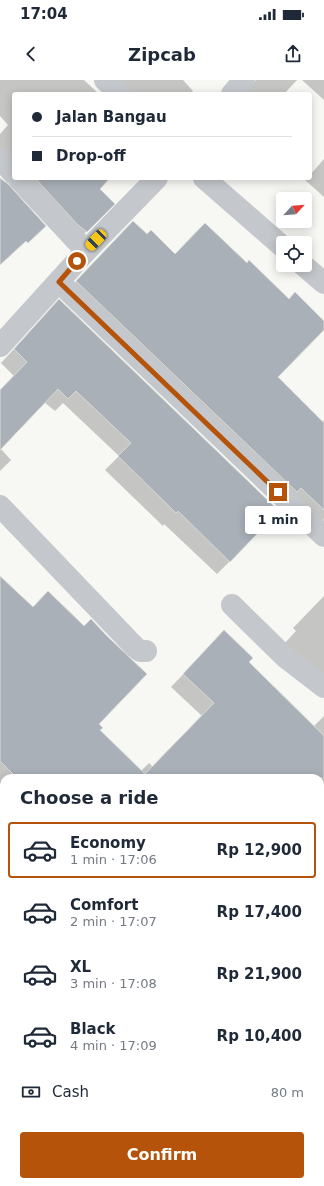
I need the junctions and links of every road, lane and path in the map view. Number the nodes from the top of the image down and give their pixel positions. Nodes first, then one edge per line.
1 (105, 80) edge
2 (244, 80) edge
3 (117, 92) edge
4 (234, 92) edge
5 (0, 159) edge
6 (12, 172) edge
7 (20, 180) edge
8 (155, 180) edge
9 (206, 180) edge
10 (276, 241) edge
11 (86, 251) junction
12 (311, 272) edge
13 (59, 282) junction
14 (324, 283) edge
15 (0, 346) edge
16 (0, 506) edge
17 (324, 536) edge
18 (232, 605) dead end
19 (146, 651) dead end
20 (324, 687) edge

1 - 3 street
2 - 4 street
5 - 6 street
7 - 11 street
8 - 11 street
9 - 10 street
11 - 13 street
12 - 14 street
13 - 15 street
13 - 17 street
16 - 19 street
18 - 20 street

